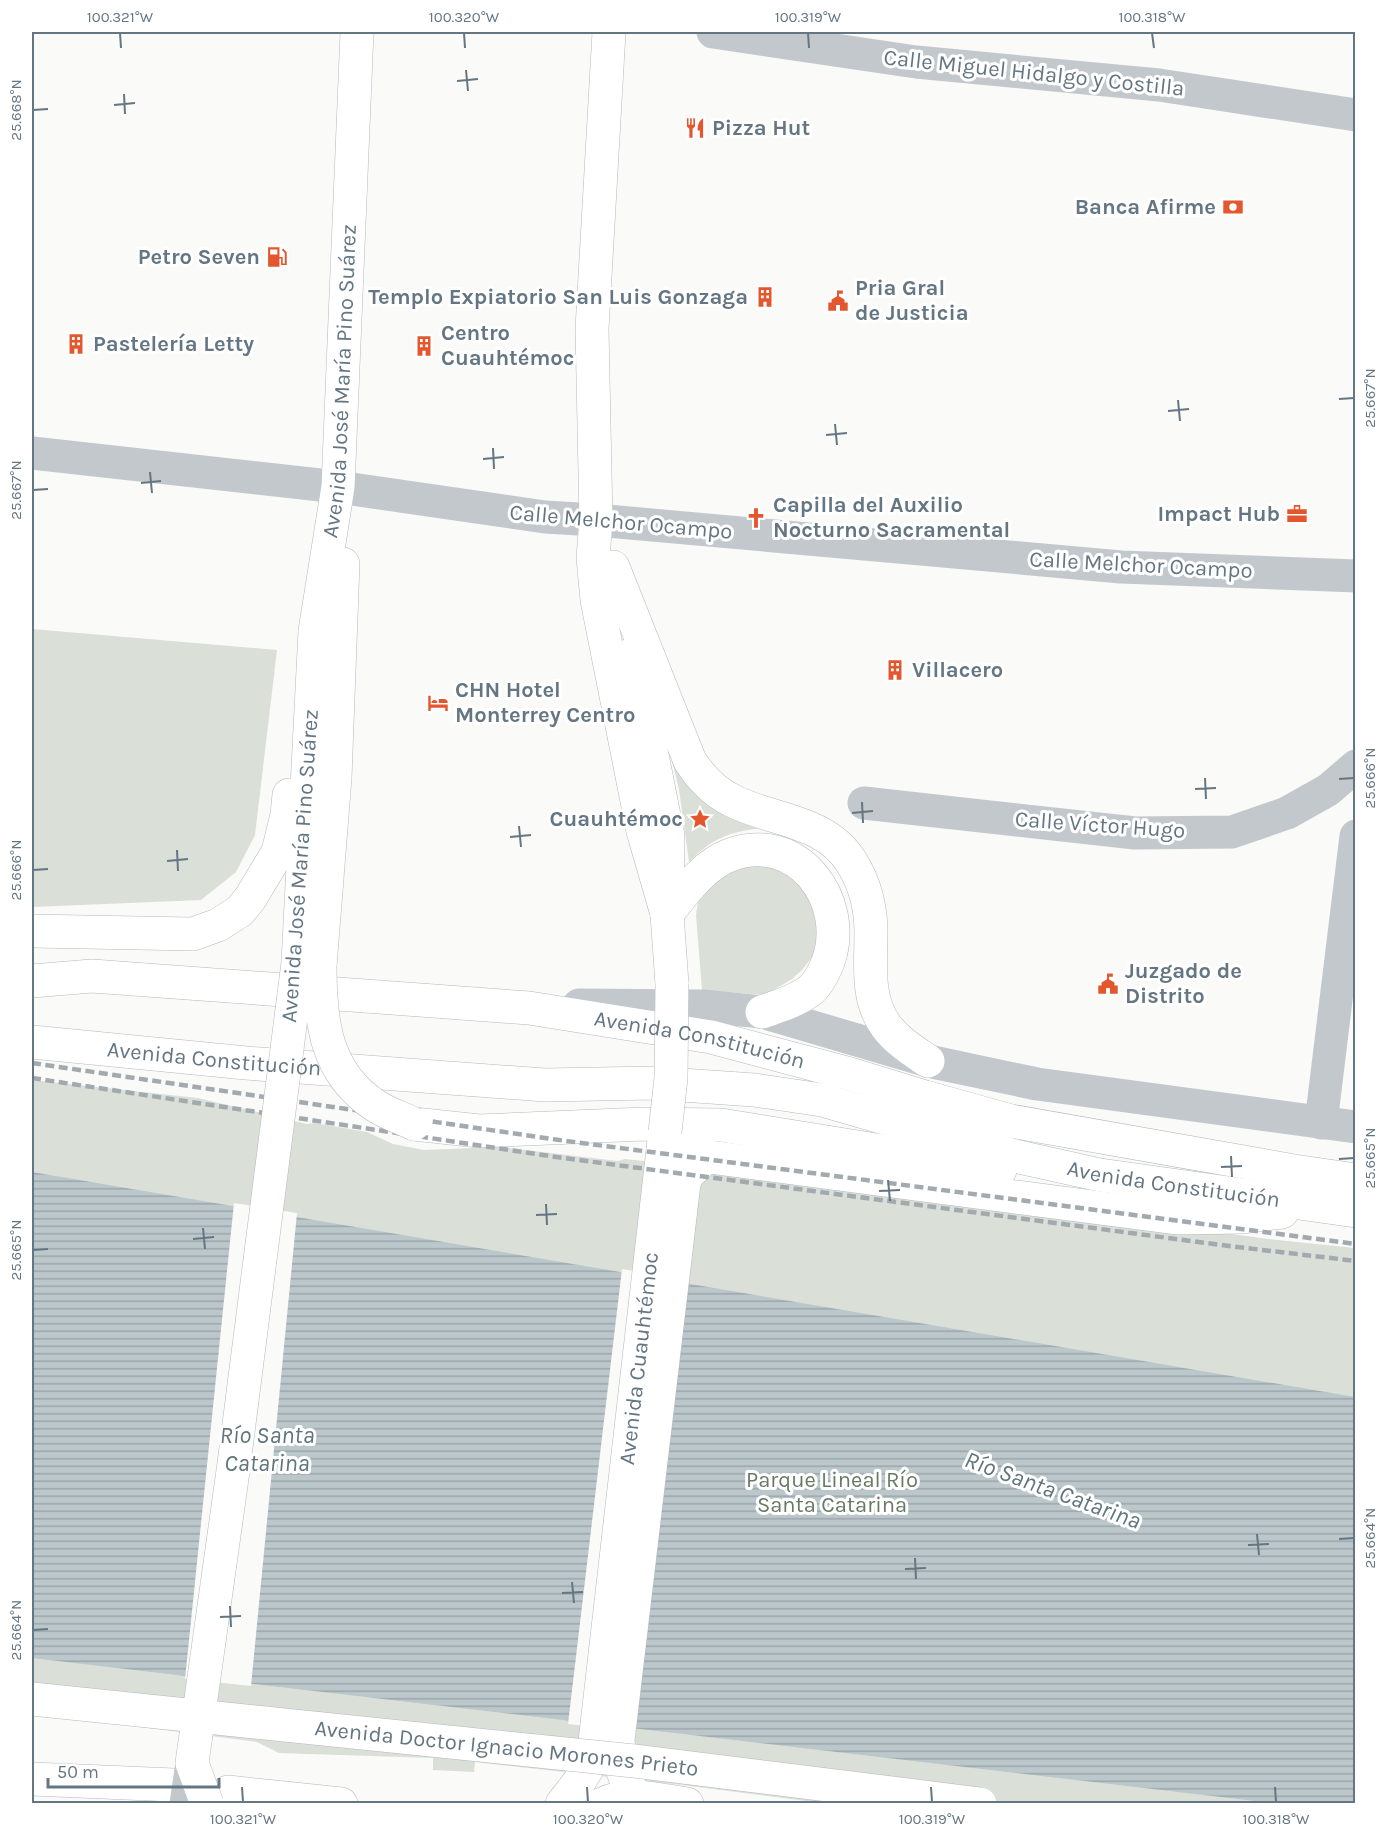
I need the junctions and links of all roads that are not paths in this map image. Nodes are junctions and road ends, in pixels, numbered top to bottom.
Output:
1 (357, 32) edge
2 (609, 32) edge
3 (713, 32) edge
4 (1356, 115) edge
5 (32, 453) edge
6 (338, 487) junction
7 (596, 520) junction
8 (613, 567) junction
9 (1356, 576) edge
10 (315, 631) junction
11 (1356, 766) edge
12 (864, 803) dead end
13 (1356, 836) edge
14 (667, 914) junction
15 (32, 931) edge
16 (309, 965) junction
17 (32, 968) edge
18 (92, 976) junction
19 (32, 981) edge
20 (529, 1008) junction
21 (762, 1011) junction
22 (32, 1042) edge
23 (928, 1061) junction
24 (1321, 1123) junction
25 (1356, 1127) edge
26 (668, 1162) junction
27 (1100, 1175) junction
28 (1356, 1180) edge
29 (1342, 1209) edge
30 (32, 1699) edge
31 (593, 1759) junction
32 (32, 1771) edge
33 (32, 1779) edge
34 (80, 1782) junction
35 (184, 1784) edge
36 (636, 1797) junction
37 (218, 1798) edge
38 (32, 1800) edge
39 (50, 1803) edge
40 (341, 1803) edge
41 (562, 1803) edge
42 (595, 1803) edge
43 (602, 1803) edge
44 (687, 1803) edge
45 (980, 1803) edge

1 - 6 highway, Avenida José María Pino Suárez
2 - 7 highway, Avenida Cuauhtémoc
3 - 4 street, Calle Miguel Hidalgo y Costilla
5 - 6 street, Calle Melchor Ocampo
6 - 7 street, Calle Melchor Ocampo
6 - 10 highway, Avenida José María Pino Suárez
6 - 16 highway
7 - 8 highway, Avenida Cuauhtémoc
7 - 9 street, Calle Melchor Ocampo
7 - 14 highway, Avenida Cuauhtémoc
8 - 14 highway, Avenida Cuauhtémoc
8 - 23 highway
10 - 15 highway
10 - 16 highway, Avenida José María Pino Suárez
11 - 12 street, Calle Víctor Hugo
13 - 24 street
14 - 21 highway
14 - 26 highway, Avenida Cuauhtémoc, bridge
16 - 27 highway, bridge
16 - 35 highway, Avenida José María Pino Suárez, bridge
17 - 18 highway
18 - 19 highway, Avenida Constitución
18 - 20 highway, Avenida Constitución
20 - 21 street
20 - 28 highway, Avenida Constitución
21 - 23 street
22 - 27 highway, Avenida Constitución
23 - 24 street
24 - 25 street
26 - 29 highway
26 - 31 highway, Avenida Cuauhtémoc
26 - 36 highway
27 - 29 highway, Avenida Constitución
30 - 45 highway, Avenida Doctor Ignacio Morones Prieto, bridge
31 - 41 highway
31 - 42 street, Avenida Cuauhtémoc
32 - 34 highway
33 - 34 highway
34 - 35 highway
35 - 37 highway, bridge
36 - 43 highway
36 - 44 highway
37 - 40 highway
38 - 39 highway

